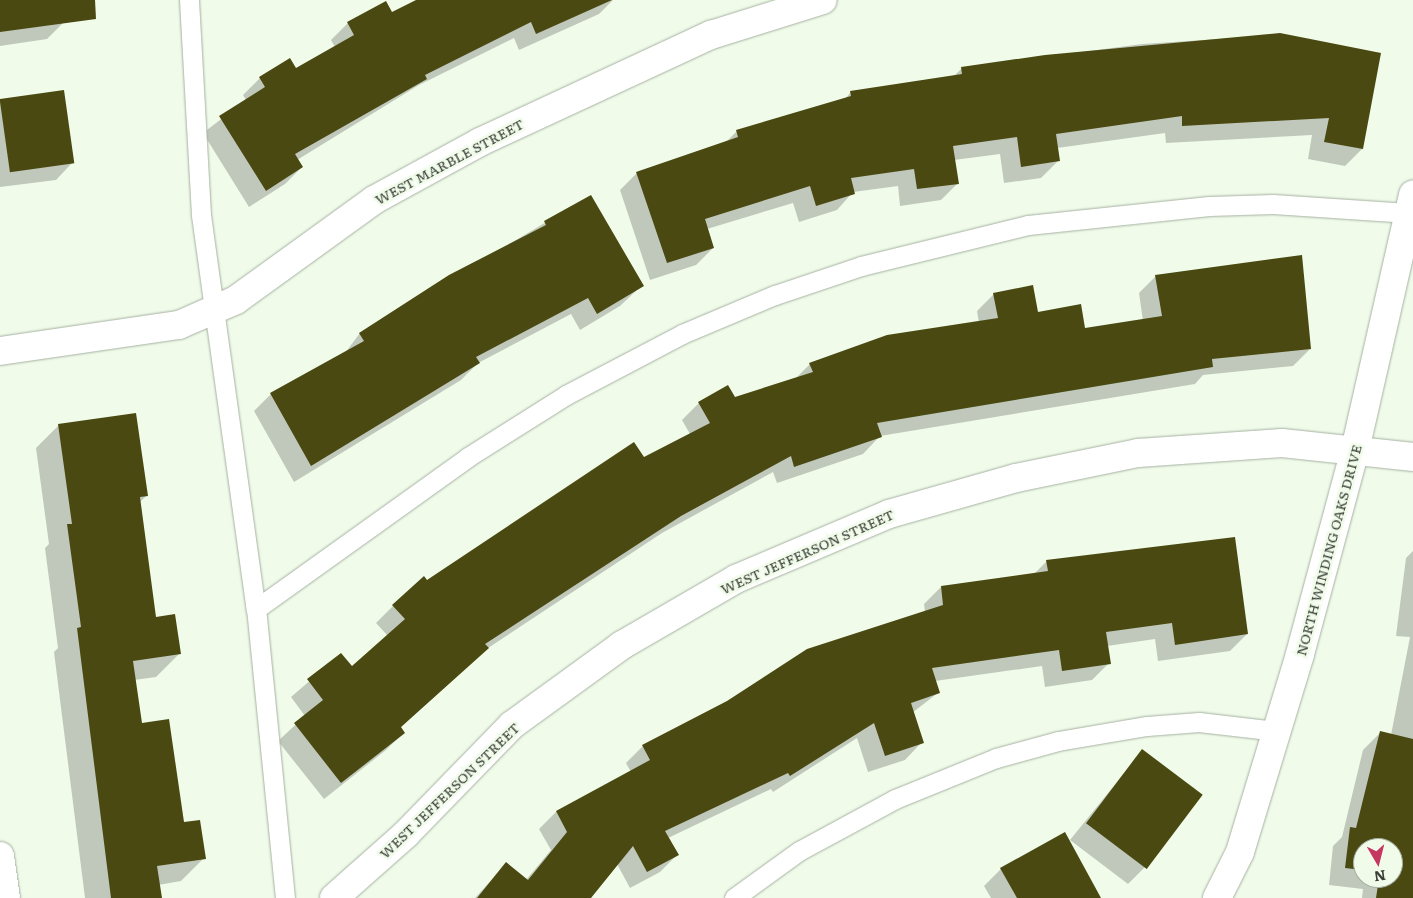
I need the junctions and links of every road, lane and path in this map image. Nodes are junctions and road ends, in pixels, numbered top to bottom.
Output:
1 (188, 0) edge
2 (823, 0) edge
3 (1411, 204) edge
4 (216, 309) junction
5 (0, 351) edge
6 (1355, 450) junction
7 (1413, 457) edge
8 (256, 609) junction
9 (1277, 731) junction
10 (0, 856) edge
11 (6, 898) edge
12 (285, 898) edge
13 (334, 898) edge
14 (734, 898) edge
15 (1217, 898) edge

1 - 4 lane
2 - 4 street, WEST MARBLE STREET
3 - 6 street, NORTH WINDING OAKS DRIVE
3 - 8 lane
4 - 5 street, WEST MARBLE STREET
4 - 8 lane
6 - 7 street, WEST JEFFERSON STREET
6 - 9 street, NORTH WINDING OAKS DRIVE
6 - 13 street, WEST JEFFERSON STREET
8 - 12 lane
9 - 14 lane
9 - 15 street, NORTH WINDING OAKS DRIVE
10 - 11 street

